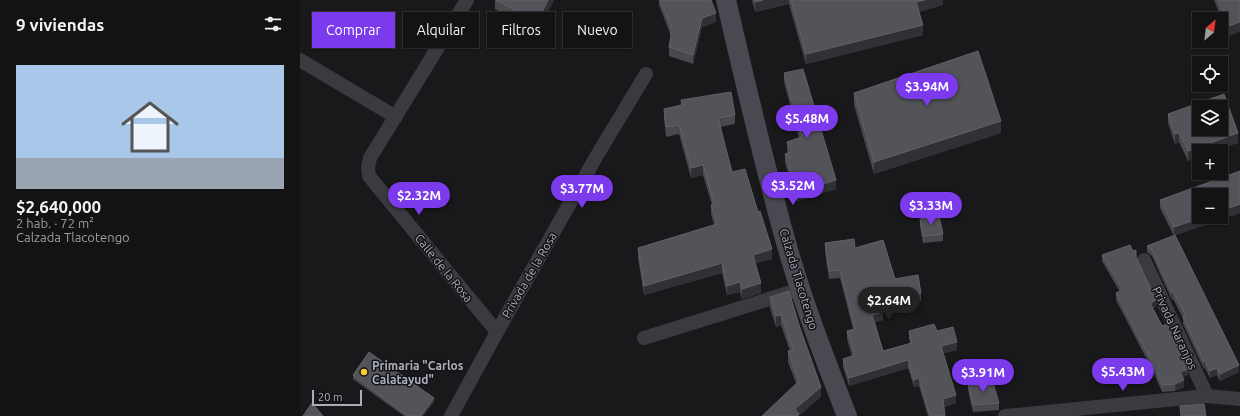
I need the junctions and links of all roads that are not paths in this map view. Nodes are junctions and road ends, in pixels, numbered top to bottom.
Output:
1 (467, 0) edge
2 (726, 0) edge
3 (300, 60) edge
4 (646, 74) dead end
5 (396, 117) junction
6 (1144, 260) dead end
7 (801, 288) junction
8 (497, 332) junction
9 (644, 338) dead end
10 (1207, 396) junction
11 (1240, 399) edge
12 (451, 416) edge
13 (847, 416) edge
14 (1005, 416) edge

1 - 5 street, Calle de la Rosa
2 - 7 street, Calzada Tlacotengo
3 - 5 street
4 - 8 street, Privada de la Rosa
5 - 8 street, Calle de la Rosa
6 - 10 street, Privada Naranjos
7 - 9 street
7 - 13 street, Calzada Tlacotengo
8 - 12 street
10 - 11 street
10 - 14 street

